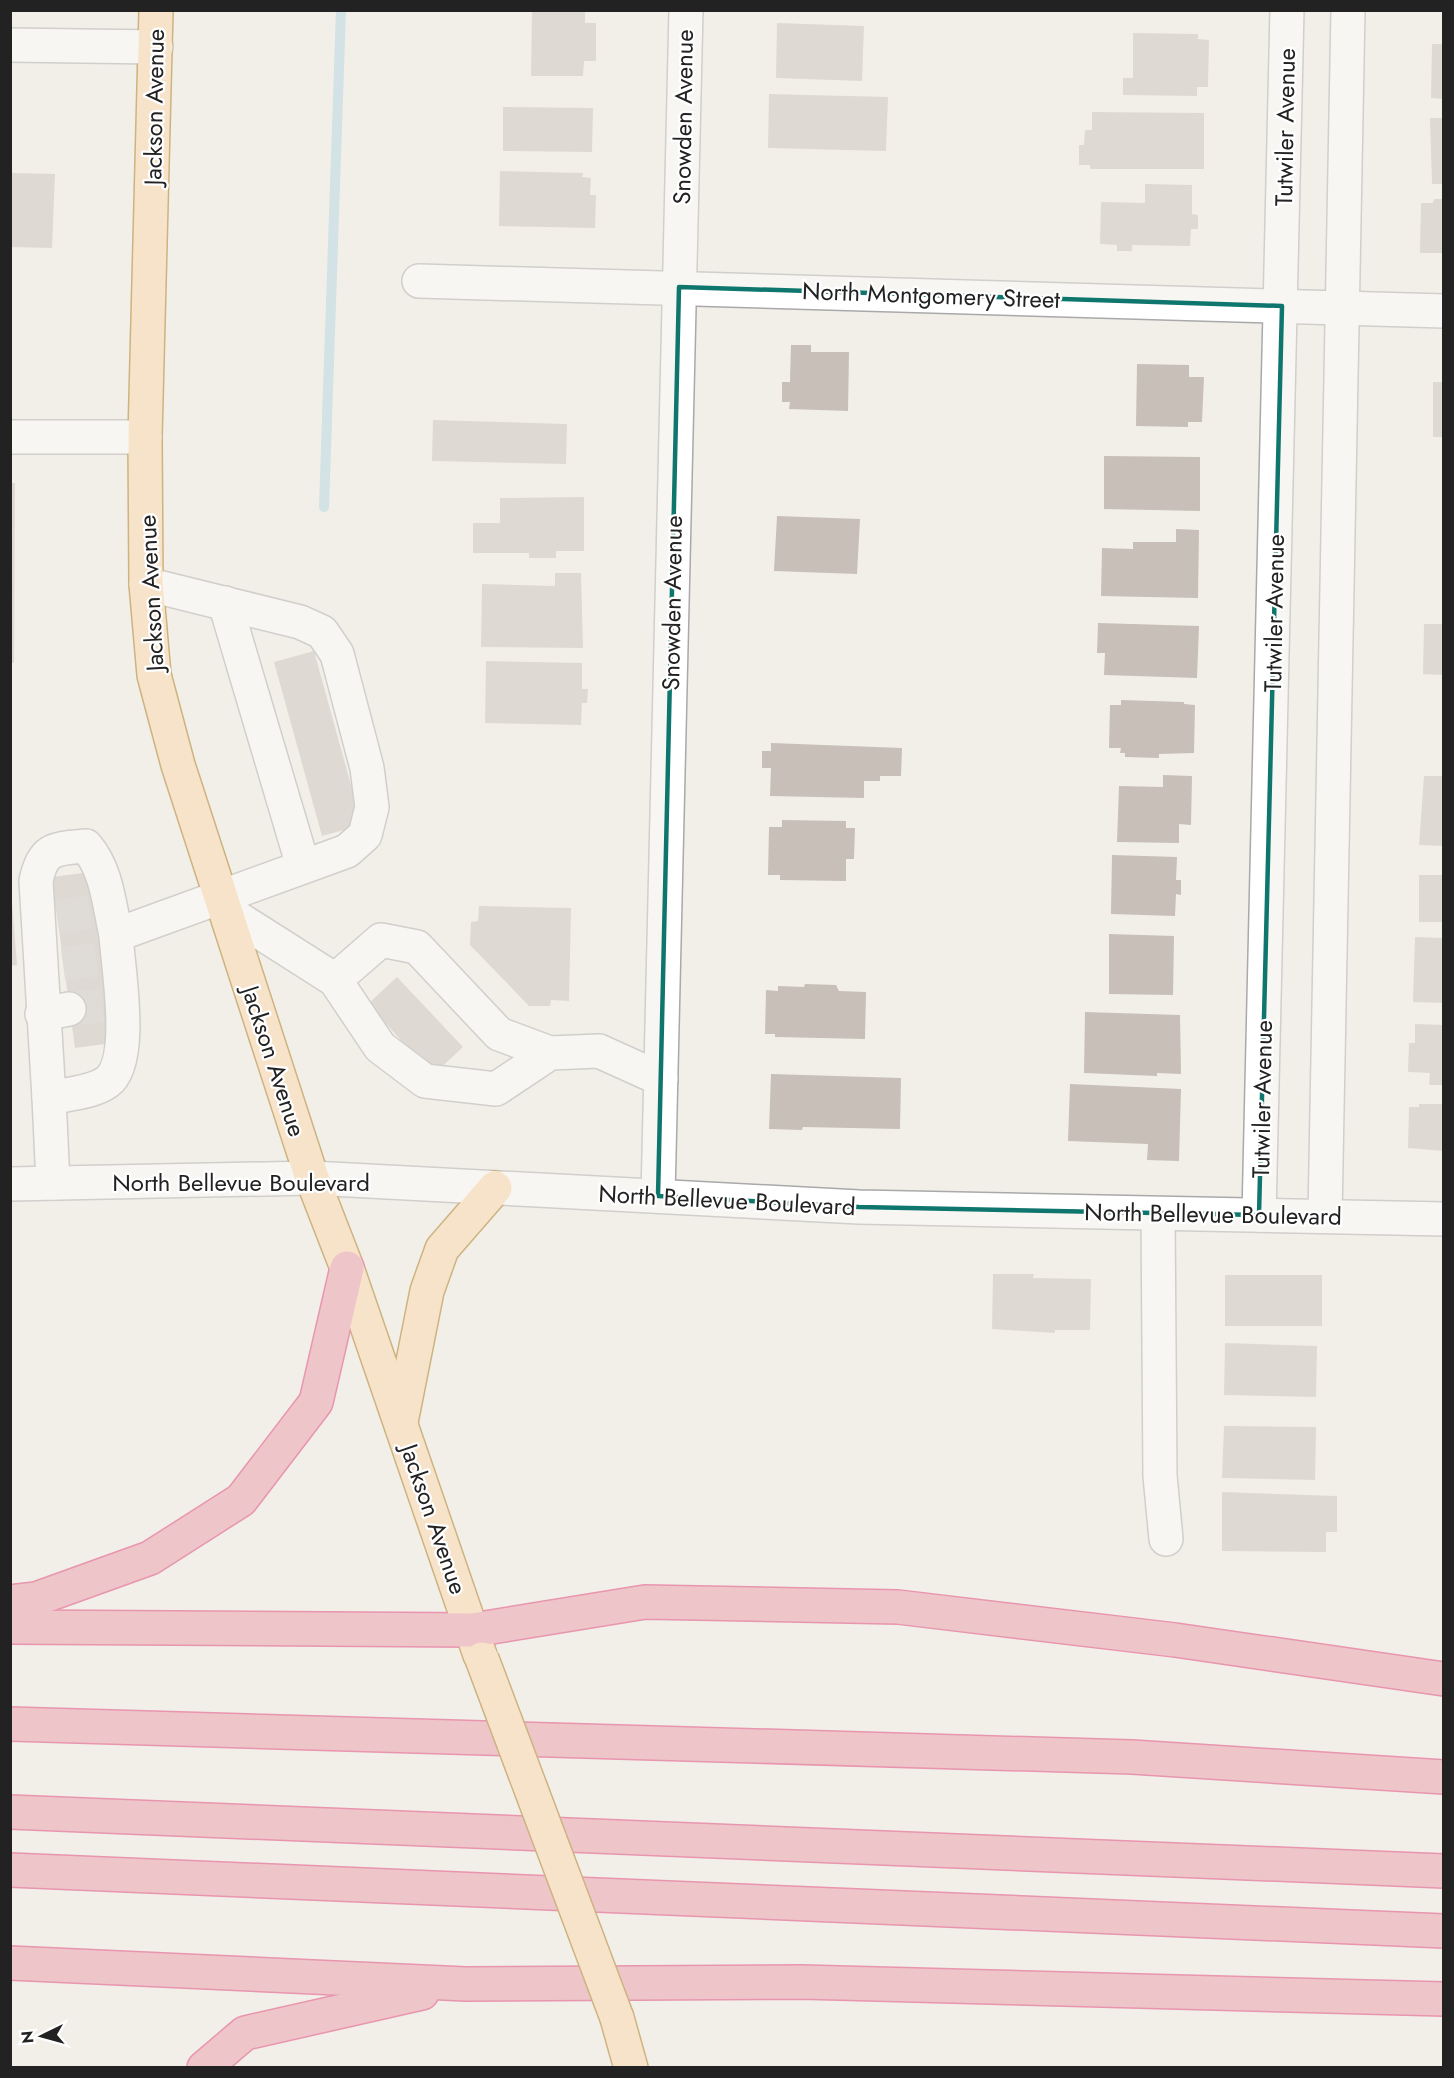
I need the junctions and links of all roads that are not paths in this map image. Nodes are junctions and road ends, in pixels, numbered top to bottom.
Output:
1 (156, 10) edge
2 (686, 10) edge
3 (1287, 10) edge
4 (1348, 10) edge
5 (10, 45) edge
6 (156, 47) junction
7 (419, 281) dead end
8 (679, 287) junction
9 (1282, 306) junction
10 (1343, 308) junction
11 (1443, 311) edge
12 (10, 437) edge
13 (146, 437) junction
14 (146, 584) junction
15 (225, 603) junction
16 (303, 866) junction
17 (223, 903) junction
18 (108, 934) junction
19 (335, 980) junction
20 (550, 1053) junction
21 (661, 1079) junction
22 (49, 1098) junction
23 (312, 1178) junction
24 (53, 1183) junction
25 (10, 1184) edge
26 (495, 1188) junction
27 (658, 1196) junction
28 (1158, 1215) junction
29 (1259, 1215) junction
30 (1325, 1215) junction
31 (1443, 1219) edge
32 (346, 1268) junction
33 (401, 1424) junction
34 (1166, 1539) dead end
35 (10, 1602) edge
36 (10, 1627) edge
37 (477, 1645) junction
38 (1443, 1679) edge
39 (10, 1724) edge
40 (1443, 1777) edge
41 (10, 1812) edge
42 (10, 1870) edge
43 (1443, 1872) edge
44 (1443, 1931) edge
45 (10, 1963) edge
46 (466, 1984) junction
47 (1443, 2000) edge
48 (204, 2067) edge
49 (631, 2067) edge

1 - 6 main road, Jackson Avenue
2 - 8 street, Snowden Avenue
3 - 9 street, Tutwiler Avenue
4 - 10 street
5 - 6 street
6 - 13 main road, Jackson Avenue
7 - 8 street, North Montgomery Street
8 - 9 street, North Montgomery Street
8 - 21 street, Snowden Avenue
9 - 10 street, North Montgomery Street
9 - 29 street, Tutwiler Avenue
10 - 11 street, North Montgomery Street
10 - 30 street
12 - 13 street
13 - 14 main road, Jackson Avenue
14 - 15 street
14 - 17 main road, Jackson Avenue
15 - 16 street
15 - 16 street
16 - 17 street
17 - 18 street
17 - 19 street
17 - 23 main road, Jackson Avenue
18 - 22 street
18 - 22 street
19 - 20 street
19 - 20 street
20 - 21 street
21 - 27 street, Snowden Avenue
22 - 24 street
23 - 24 street, North Bellevue Boulevard
23 - 26 street, North Bellevue Boulevard
23 - 32 main road, Jackson Avenue
24 - 25 street, North Bellevue Boulevard
26 - 27 street, North Bellevue Boulevard
26 - 33 main road
27 - 28 street, North Bellevue Boulevard
28 - 29 street, North Bellevue Boulevard
28 - 34 street
29 - 30 street, North Bellevue Boulevard
30 - 31 street, North Bellevue Boulevard
32 - 33 main road, Jackson Avenue
32 - 35 highway
33 - 37 main road, Jackson Avenue
36 - 37 highway
37 - 38 highway
37 - 49 main road, Jackson Avenue, bridge
39 - 40 highway
41 - 43 highway
42 - 44 highway
45 - 46 highway
46 - 47 highway
46 - 48 highway

